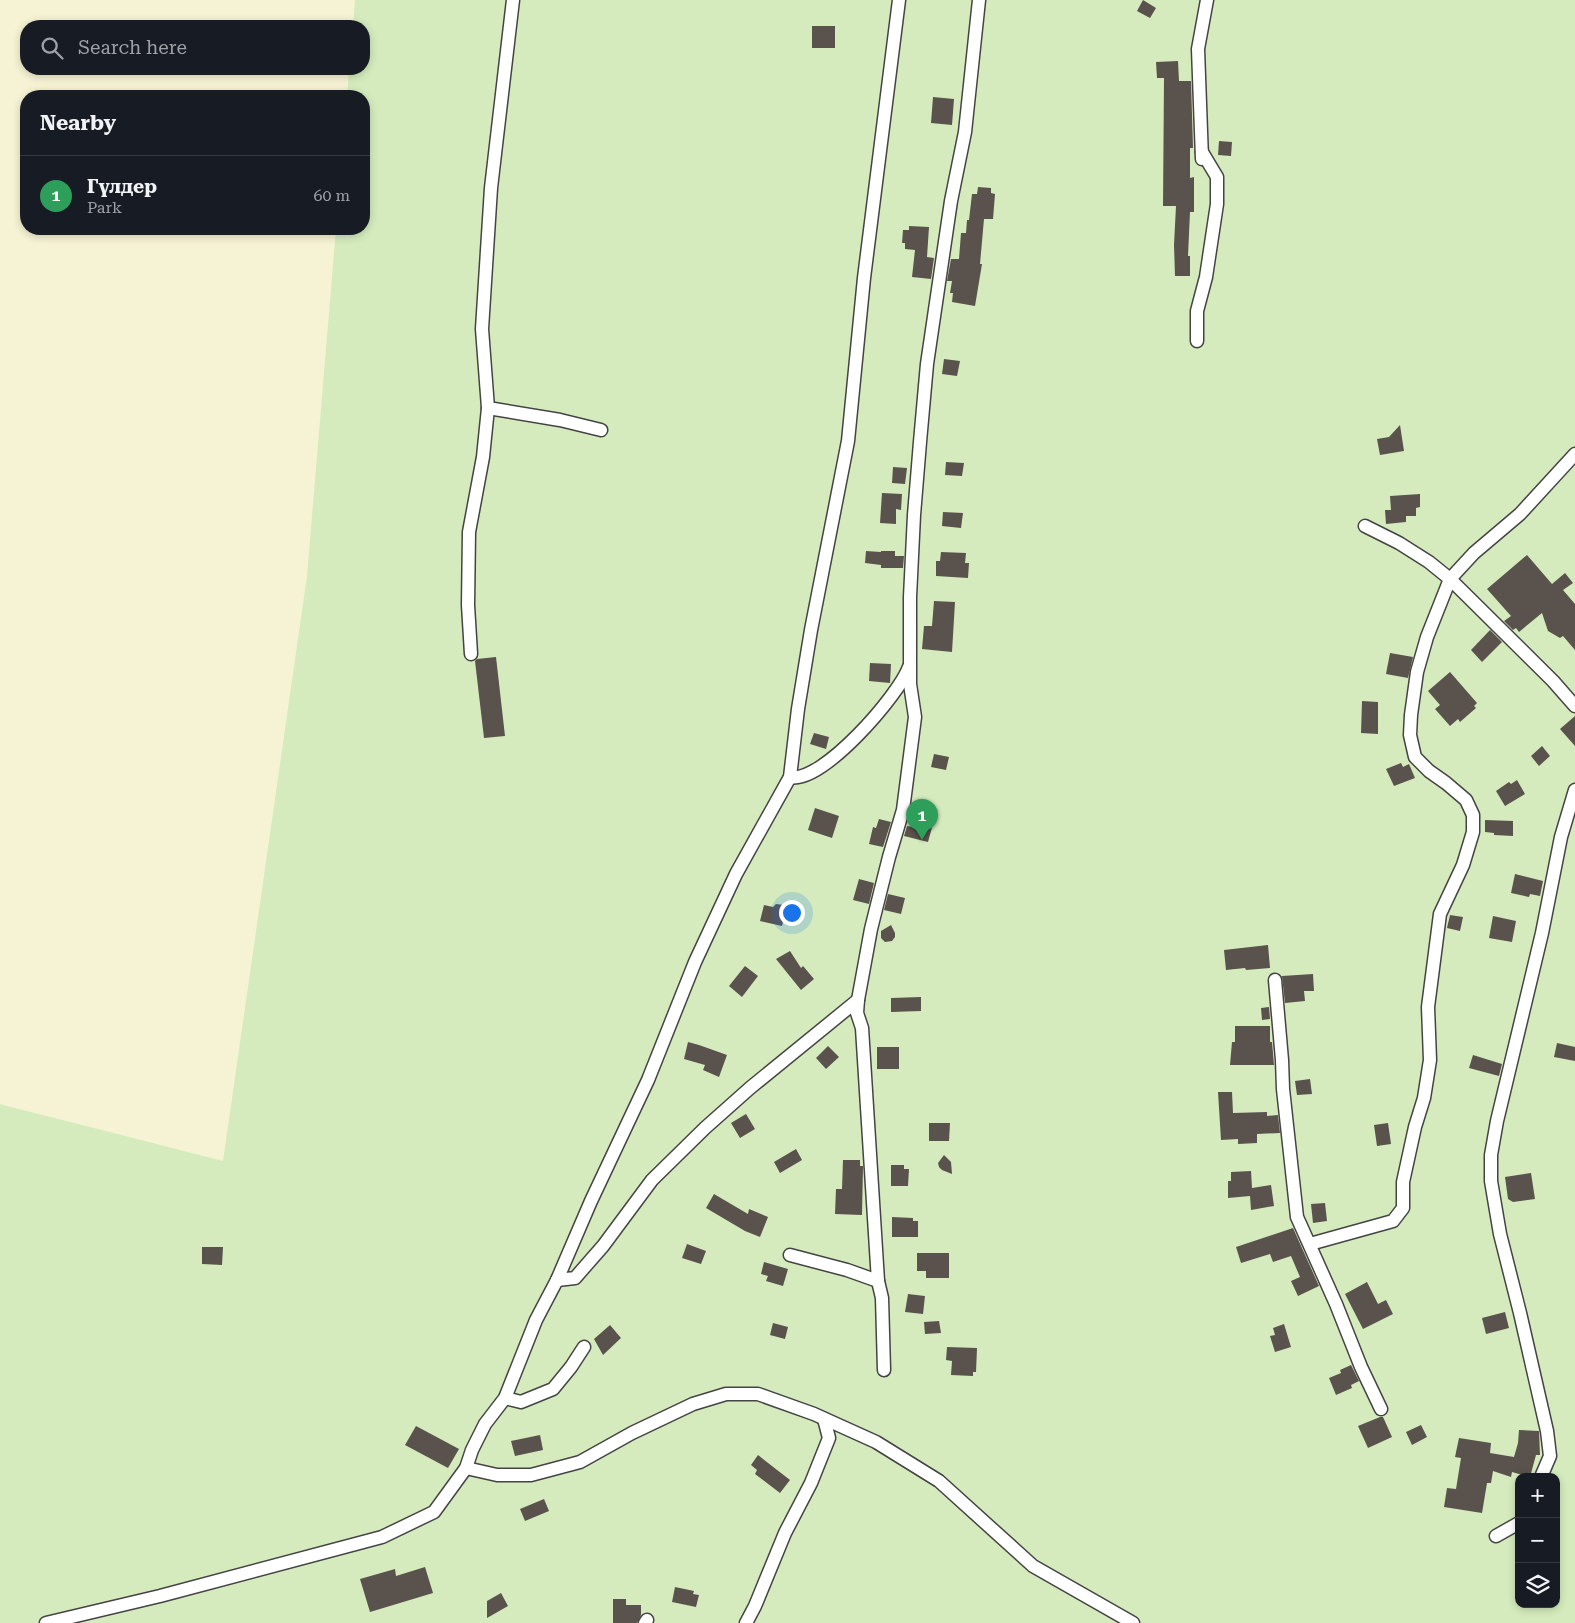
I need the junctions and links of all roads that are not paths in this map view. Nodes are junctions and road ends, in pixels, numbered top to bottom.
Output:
1 (513, 0) edge
2 (899, 0) edge
3 (979, 0) edge
4 (1207, 0) edge
5 (1202, 152) junction
6 (1203, 166) dead end
7 (1197, 341) dead end
8 (488, 408) junction
9 (601, 430) dead end
10 (1575, 454) edge
11 (1365, 526) dead end
12 (1450, 579) junction
13 (471, 654) dead end
14 (910, 662) junction
15 (1575, 706) edge
16 (790, 777) junction
17 (1575, 790) edge
18 (1275, 980) dead end
19 (858, 1000) junction
20 (1310, 1244) junction
21 (790, 1255) dead end
22 (557, 1280) junction
23 (878, 1281) junction
24 (584, 1347) dead end
25 (884, 1370) dead end
26 (505, 1398) junction
27 (1381, 1409) dead end
28 (824, 1419) junction
29 (466, 1468) junction
30 (1543, 1473) edge
31 (1515, 1525) edge
32 (1496, 1536) dead end
33 (46, 1623) edge
34 (746, 1623) edge
35 (1133, 1623) edge

1 - 8 street
2 - 16 street
3 - 14 street
4 - 5 street
5 - 6 street
5 - 7 street
8 - 9 street
8 - 13 street
10 - 12 street
11 - 12 street
12 - 15 street
12 - 20 street
14 - 16 street
14 - 19 street
16 - 22 street
17 - 30 street
18 - 20 street
19 - 22 street
19 - 23 street
20 - 27 street
21 - 23 street
22 - 26 street
23 - 25 street
24 - 26 street
26 - 29 street
28 - 29 street
28 - 34 street
28 - 35 street
29 - 33 street
31 - 32 street

